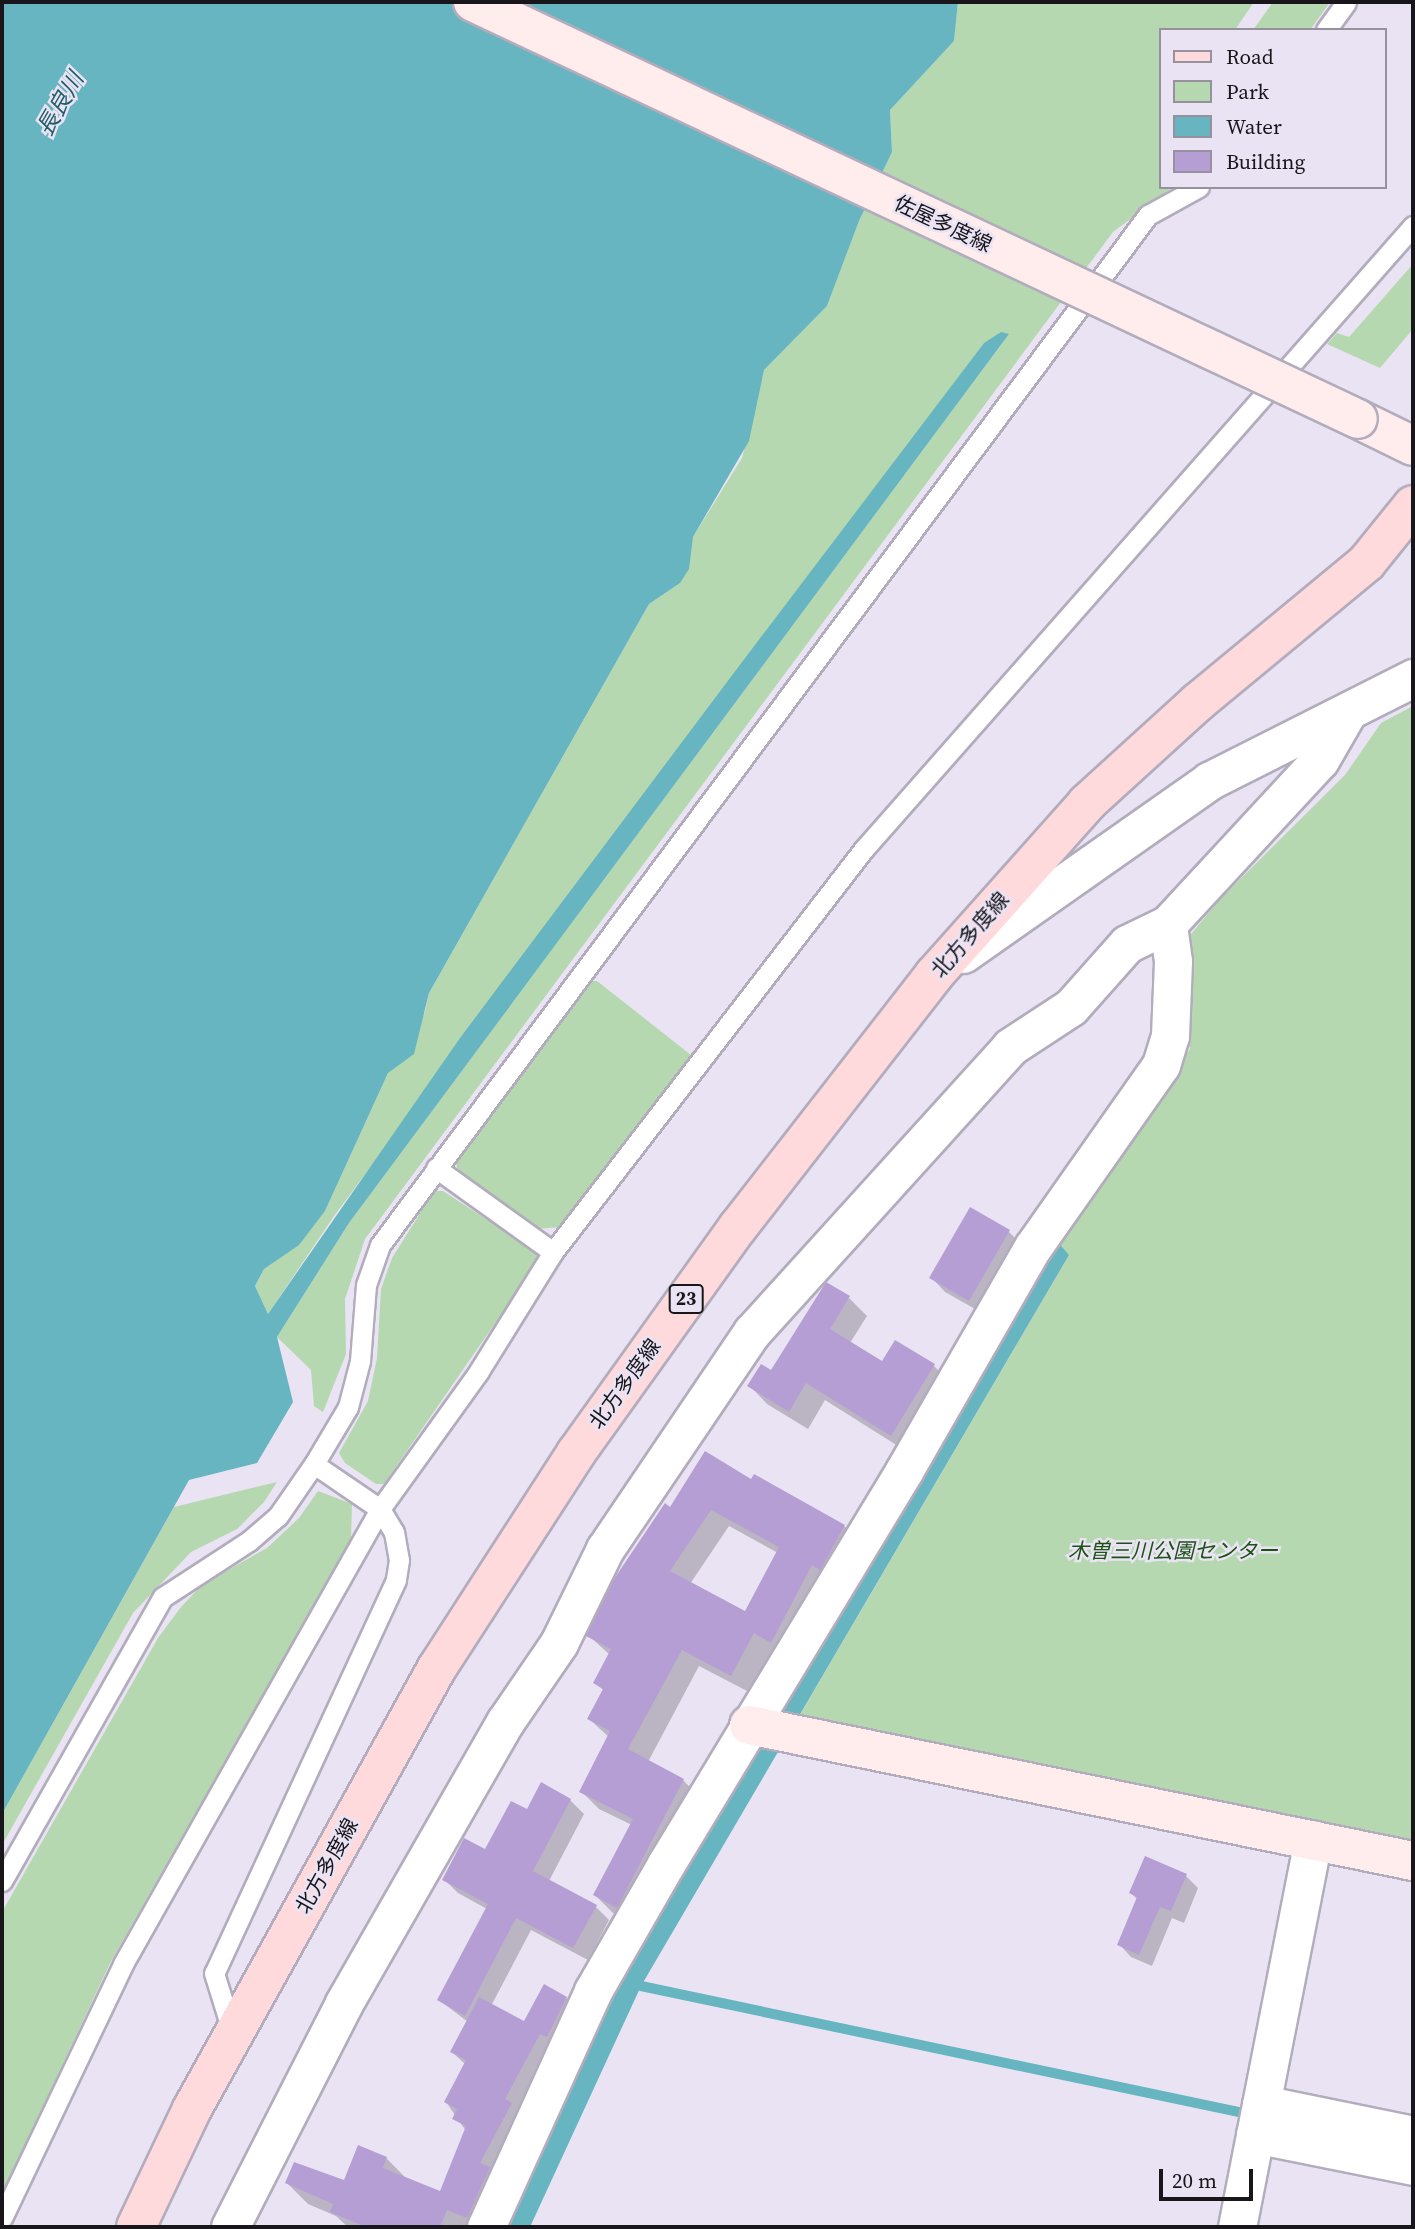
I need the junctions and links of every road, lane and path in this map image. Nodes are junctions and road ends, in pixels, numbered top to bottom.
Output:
1 (473, 2) edge
2 (1346, 2) edge
3 (1327, 28) edge
4 (1195, 189) edge
5 (1413, 226) edge
6 (1413, 446) edge
7 (1413, 505) edge
8 (1413, 678) edge
9 (1346, 715) junction
10 (1168, 923) junction
11 (934, 975) junction
12 (436, 1168) junction
13 (553, 1252) junction
14 (314, 1465) junction
15 (380, 1509) junction
16 (769, 1729) junction
17 (1313, 1839) junction
18 (1413, 1861) edge
19 (2, 1881) edge
20 (233, 2035) junction
21 (1258, 2119) junction
22 (1413, 2135) edge
23 (1413, 2165) edge
24 (2, 2218) edge
25 (136, 2227) edge
26 (230, 2227) edge
27 (486, 2227) edge
28 (1237, 2227) edge

1 - 6 main road, 佐屋多度線, bridge
2 - 3 lane
4 - 12 lane
5 - 13 lane
7 - 11 main road, 北方多度線 / 23
8 - 9 street
9 - 10 street
9 - 11 street
10 - 16 street
10 - 26 street
11 - 20 main road, 北方多度線 / 23
12 - 13 lane
12 - 14 lane
13 - 15 lane
14 - 15 lane
14 - 19 lane
15 - 20 lane
15 - 24 lane
16 - 17 main road
16 - 27 street
17 - 18 main road
17 - 21 street
20 - 25 main road, 北方多度線 / 23
21 - 22 street
21 - 23 street
21 - 28 street

